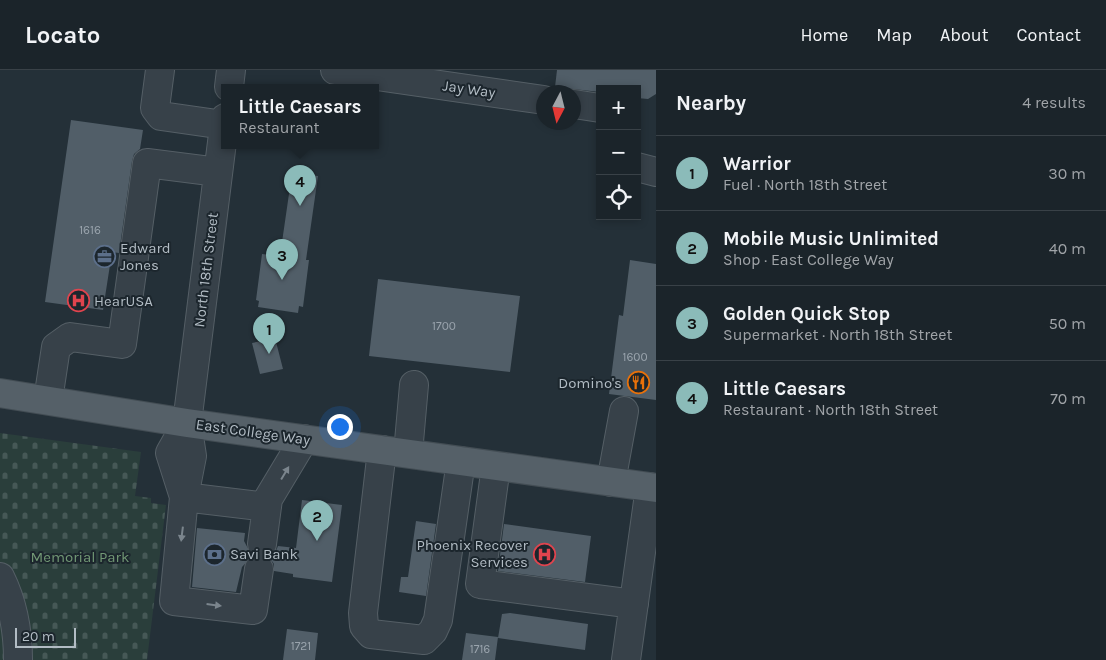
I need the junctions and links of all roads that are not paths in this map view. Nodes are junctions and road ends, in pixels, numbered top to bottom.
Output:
1 (160, 70) edge
2 (231, 70) edge
3 (335, 70) edge
4 (229, 84) edge
5 (536, 99) edge
6 (581, 105) edge
7 (596, 107) edge
8 (221, 121) edge
9 (221, 149) edge
10 (641, 169) edge
11 (218, 172) junction
12 (656, 172) edge
13 (414, 385) dead end
14 (0, 393) edge
15 (48, 400) junction
16 (624, 411) dead end
17 (187, 423) junction
18 (304, 439) junction
19 (395, 452) junction
20 (461, 461) junction
21 (496, 466) junction
22 (611, 482) junction
23 (653, 488) edge
24 (184, 498) junction
25 (267, 507) junction
26 (0, 577) edge
27 (634, 604) junction
28 (18, 660) edge
29 (626, 660) edge

1 - 8 street
2 - 4 street
3 - 5 street, Jay Way
6 - 7 street
9 - 11 street, North 18th Street
10 - 12 street
11 - 15 street
11 - 17 street, North 18th Street
13 - 19 street
14 - 15 main road, East College Way
15 - 17 main road, East College Way
16 - 22 street
17 - 18 main road, East College Way
17 - 24 street
18 - 19 main road, East College Way
25 -> 18 street
19 - 20 main road, East College Way
19 - 20 street
20 - 21 main road, East College Way
21 - 22 main road, East College Way
21 - 27 street
22 - 23 main road, East College Way
23 - 27 street
24 - 25 street
24 -> 25 street
26 - 28 street
27 - 29 street

